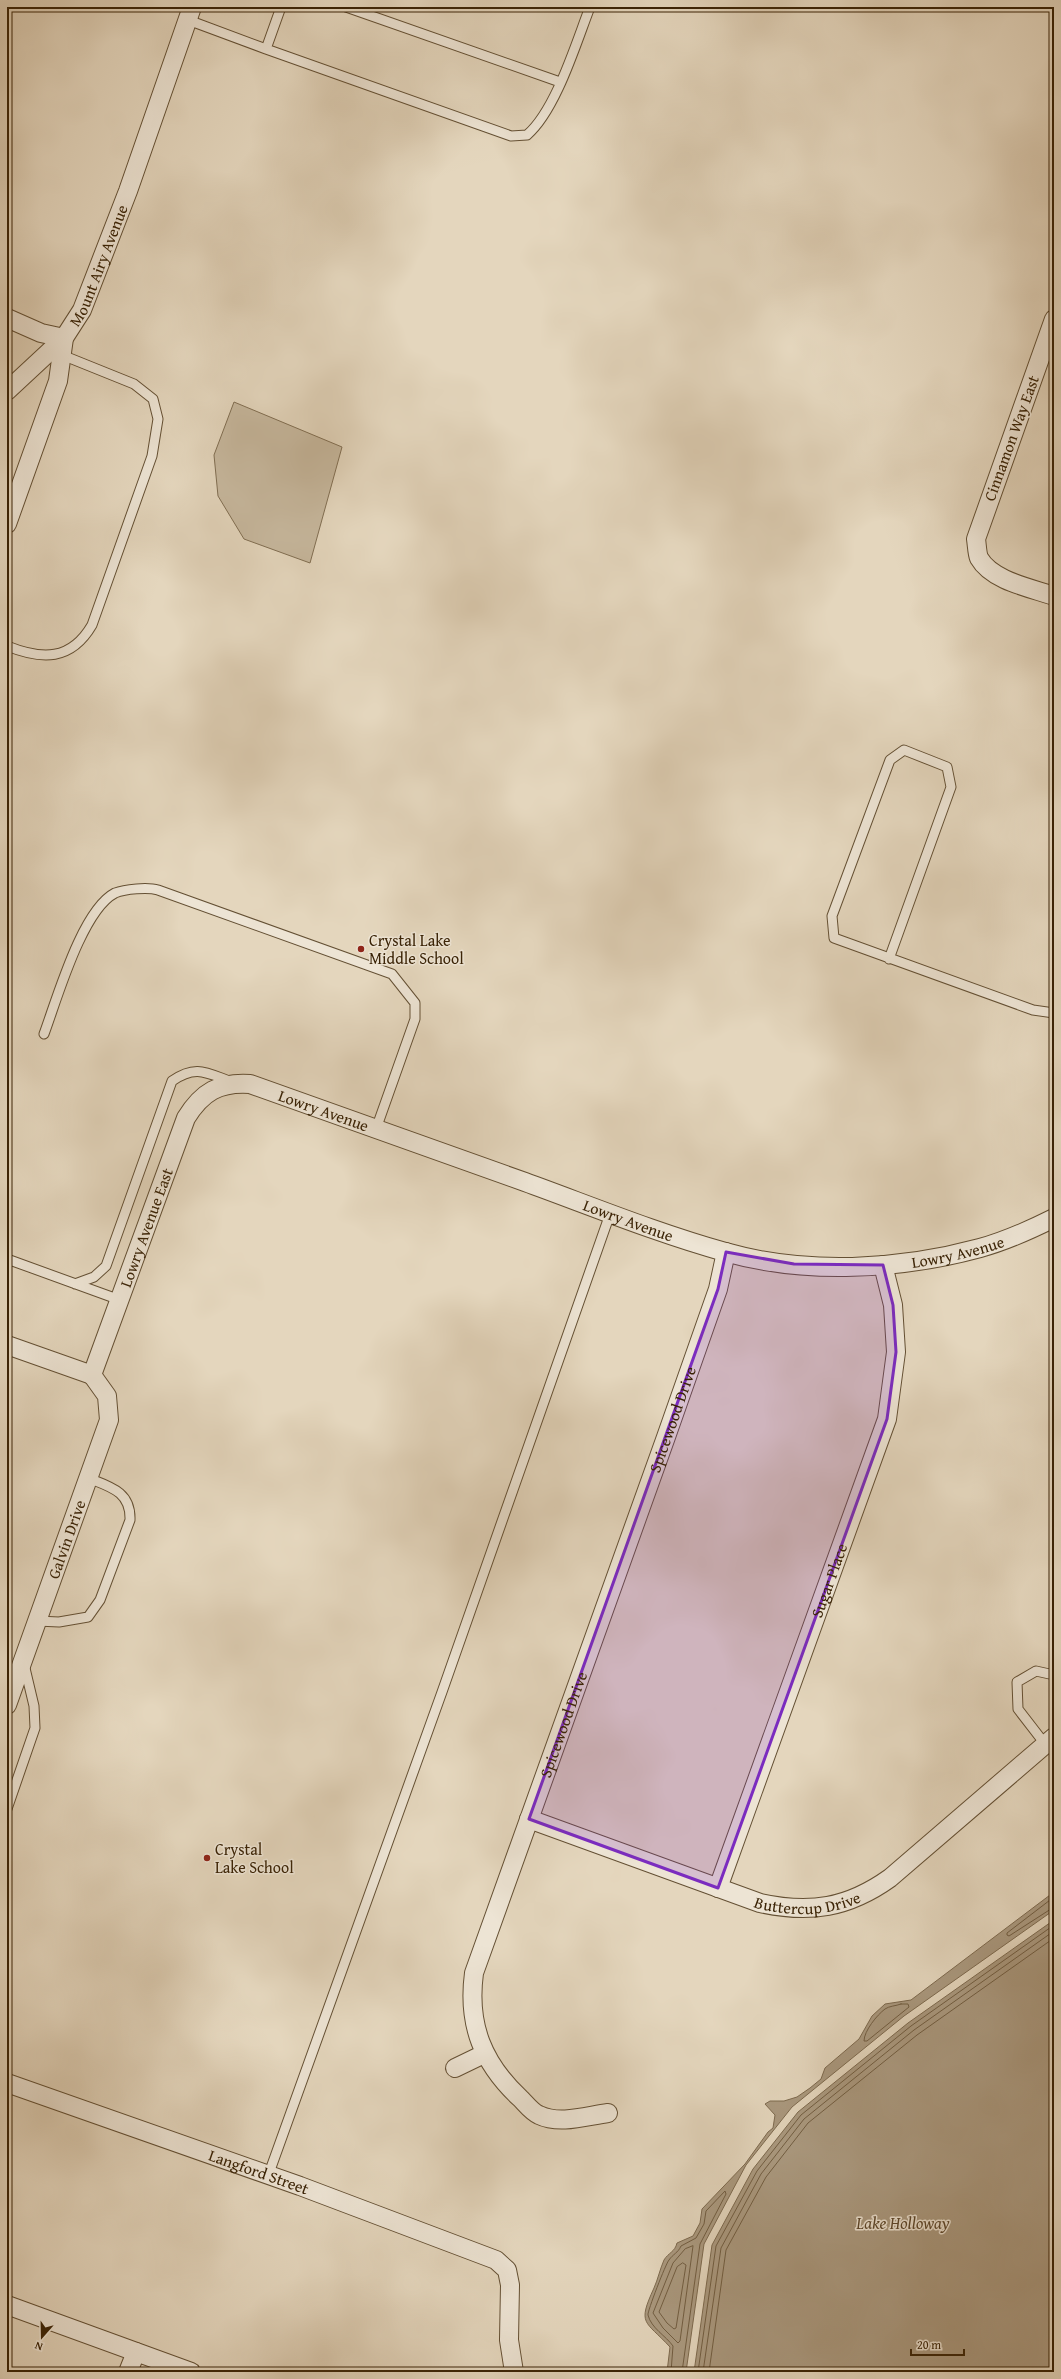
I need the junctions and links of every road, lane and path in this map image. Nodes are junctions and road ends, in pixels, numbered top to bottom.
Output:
1 (281, 7) edge
2 (346, 7) edge
3 (590, 7) edge
4 (190, 13) edge
5 (266, 49) junction
6 (560, 82) junction
7 (7, 318) edge
8 (1054, 319) edge
9 (63, 346) junction
10 (7, 391) edge
11 (7, 524) edge
12 (1054, 596) edge
13 (7, 646) edge
14 (889, 958) junction
15 (1054, 1013) edge
16 (44, 1034) dead end
17 (233, 1083) junction
18 (214, 1089) joint
19 (376, 1129) junction
20 (610, 1214) junction
21 (1054, 1218) edge
22 (726, 1252) junction
23 (7, 1259) edge
24 (883, 1265) junction
25 (75, 1284) junction
26 (120, 1300) junction
27 (7, 1345) edge
28 (92, 1376) junction
29 (88, 1478) junction
30 (37, 1622) junction
31 (23, 1661) junction
32 (1054, 1674) edge
33 (7, 1705) edge
34 (1050, 1741) edge
35 (7, 1809) edge
36 (529, 1819) junction
37 (718, 1888) junction
38 (484, 2054) junction
39 (454, 2068) dead end
40 (7, 2082) edge
41 (608, 2113) dead end
42 (268, 2176) junction
43 (7, 2305) edge
44 (136, 2352) junction
45 (128, 2372) edge
46 (191, 2372) edge
47 (514, 2372) edge

1 - 5 lane
2 - 6 lane
3 - 6 lane
4 - 5 lane
4 - 9 street, Mount Airy Avenue
5 - 6 lane
7 - 9 street
8 - 12 street, Cinnamon Way East
9 - 10 street
9 - 11 street, Mount Airy Avenue
9 - 13 lane
14 - 14 lane
14 - 15 lane
16 - 19 lane
17 - 18 street, Lowry Avenue
17 - 19 street, Lowry Avenue
17 - 25 lane
18 - 26 street, Lowry Avenue East
19 - 20 street, Lowry Avenue
20 - 22 street, Lowry Avenue
20 - 42 lane
21 - 24 street, Lowry Avenue
22 - 24 street, Lowry Avenue
22 - 36 street, Spicewood Drive
23 - 25 lane
24 - 37 street, Sugar Place
25 - 26 lane
26 - 28 street, Lowry Avenue East
27 - 28 street
28 - 29 street, Galvin Drive
29 - 30 street, Galvin Drive
29 - 30 lane
30 - 31 street, Galvin Drive
31 - 33 street, Galvin Drive
31 - 35 lane
32 - 34 lane, Buttercup Drive
34 - 37 street, Buttercup Drive
36 - 37 street, Buttercup Drive
36 - 38 street, Spicewood Drive
38 - 39 street
38 - 41 street, Spicewood Drive
40 - 42 street, Langford Street
42 - 47 street, Langford Street
43 - 44 street
44 - 45 street
44 - 46 street

